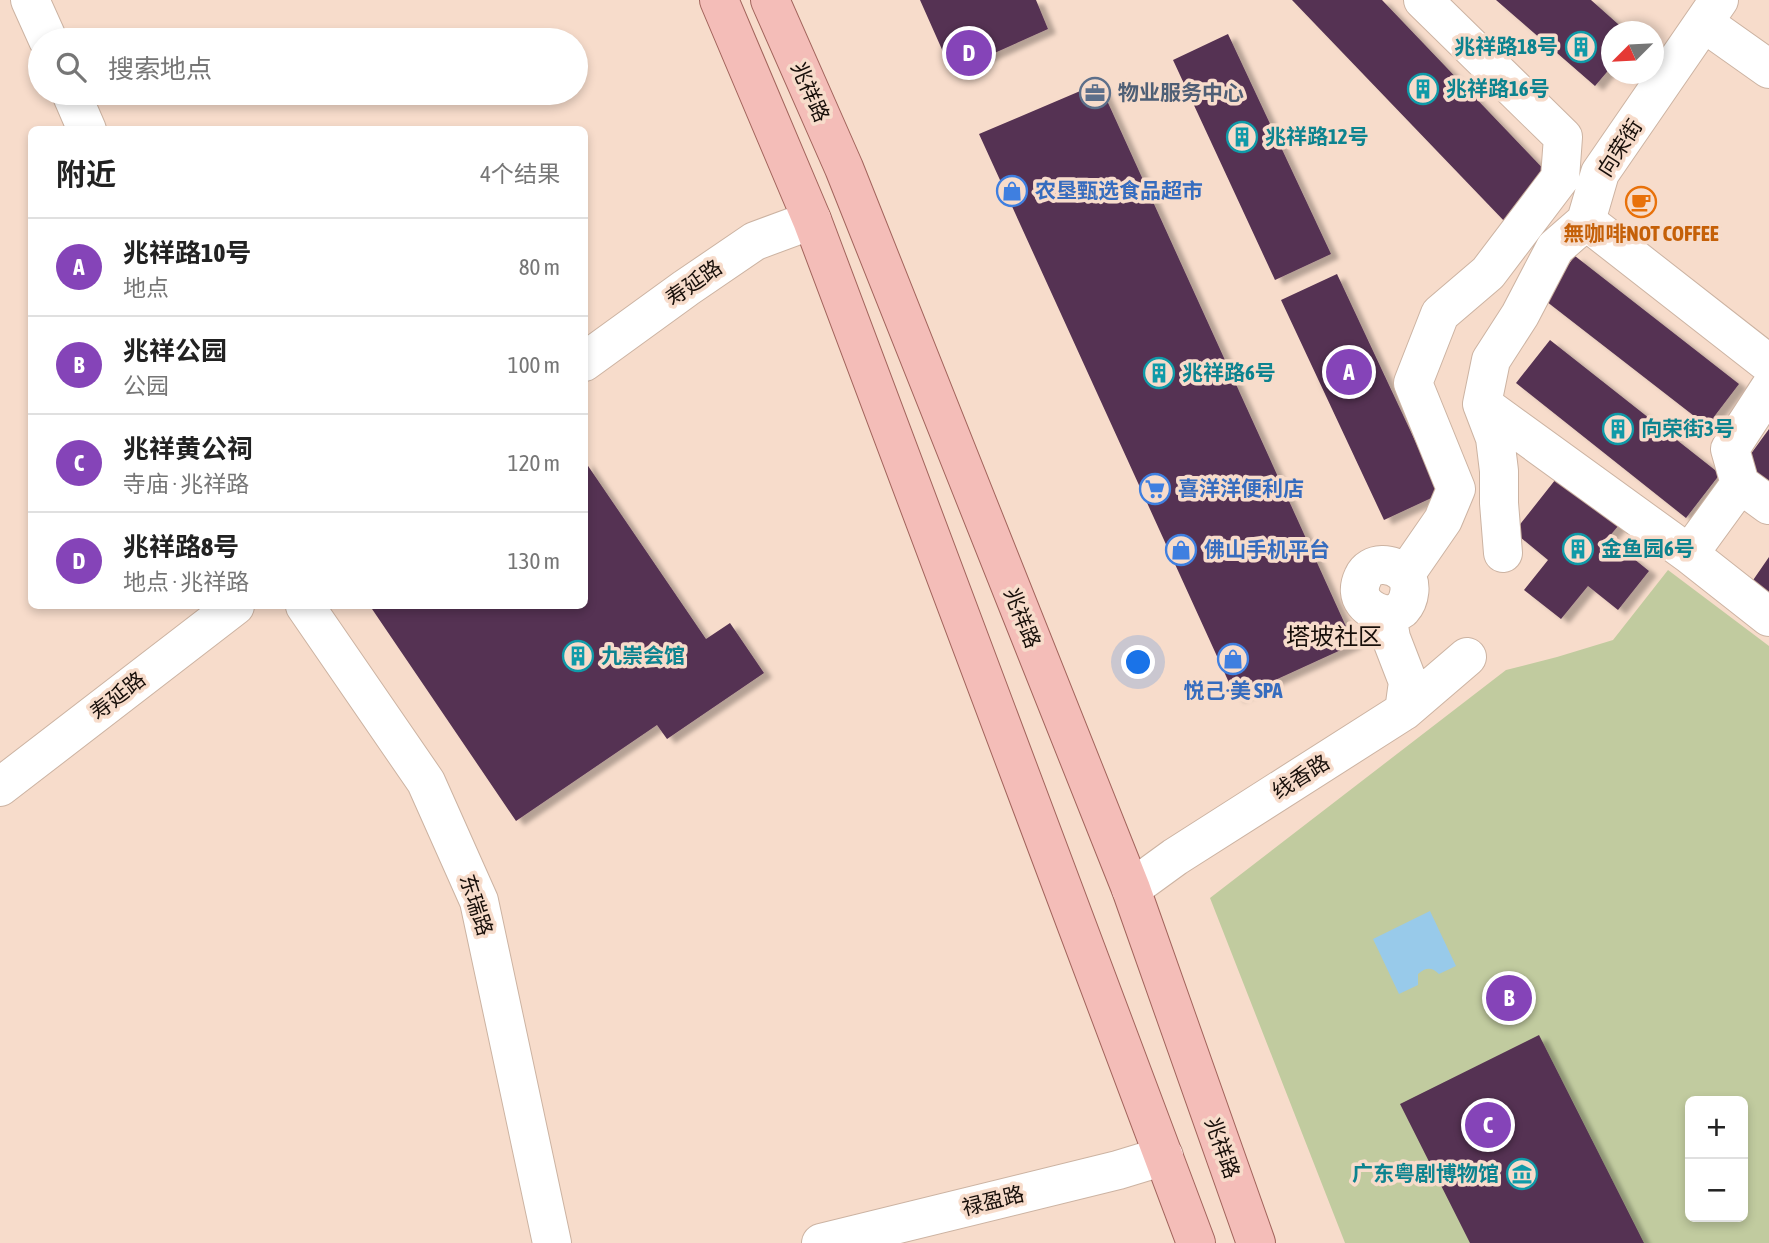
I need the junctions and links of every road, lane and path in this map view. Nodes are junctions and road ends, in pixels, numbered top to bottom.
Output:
1 (30, 0) edge
2 (719, 0) edge
3 (770, 0) edge
4 (1423, 0) edge
5 (1712, 11) edge
6 (43, 28) edge
7 (1769, 69) edge
8 (76, 105) edge
9 (85, 126) edge
10 (812, 220) junction
11 (1586, 221) junction
12 (588, 359) edge
13 (1769, 364) edge
14 (1769, 389) edge
15 (1482, 404) junction
16 (1755, 494) edge
17 (1503, 553) dead end
18 (1689, 554) junction
19 (231, 609) edge
20 (307, 609) edge
21 (1769, 617) edge
22 (1467, 657) dead end
23 (1404, 711) junction
24 (0, 787) edge
25 (1130, 889) junction
26 (1164, 1156) junction
27 (552, 1243) edge
28 (821, 1243) edge
29 (1196, 1243) edge
30 (1256, 1243) edge

1 - 6 street
2 - 10 main road
3 - 25 main road, 兆祥路
4 - 23 street
5 - 7 street, 向荣街
5 - 11 street, 向荣街
8 - 9 street
10 - 12 street, 寿延路
10 - 26 main road
11 - 13 street
11 - 15 street
14 - 16 street
15 - 17 street
15 - 18 street
16 - 18 street
18 - 21 street
19 - 24 street, 寿延路
20 - 27 street, 东瑞路
22 - 23 street, 线香路
23 - 25 street, 线香路
25 - 30 main road, 兆祥路
26 - 28 street, 禄盈路
26 - 29 main road

